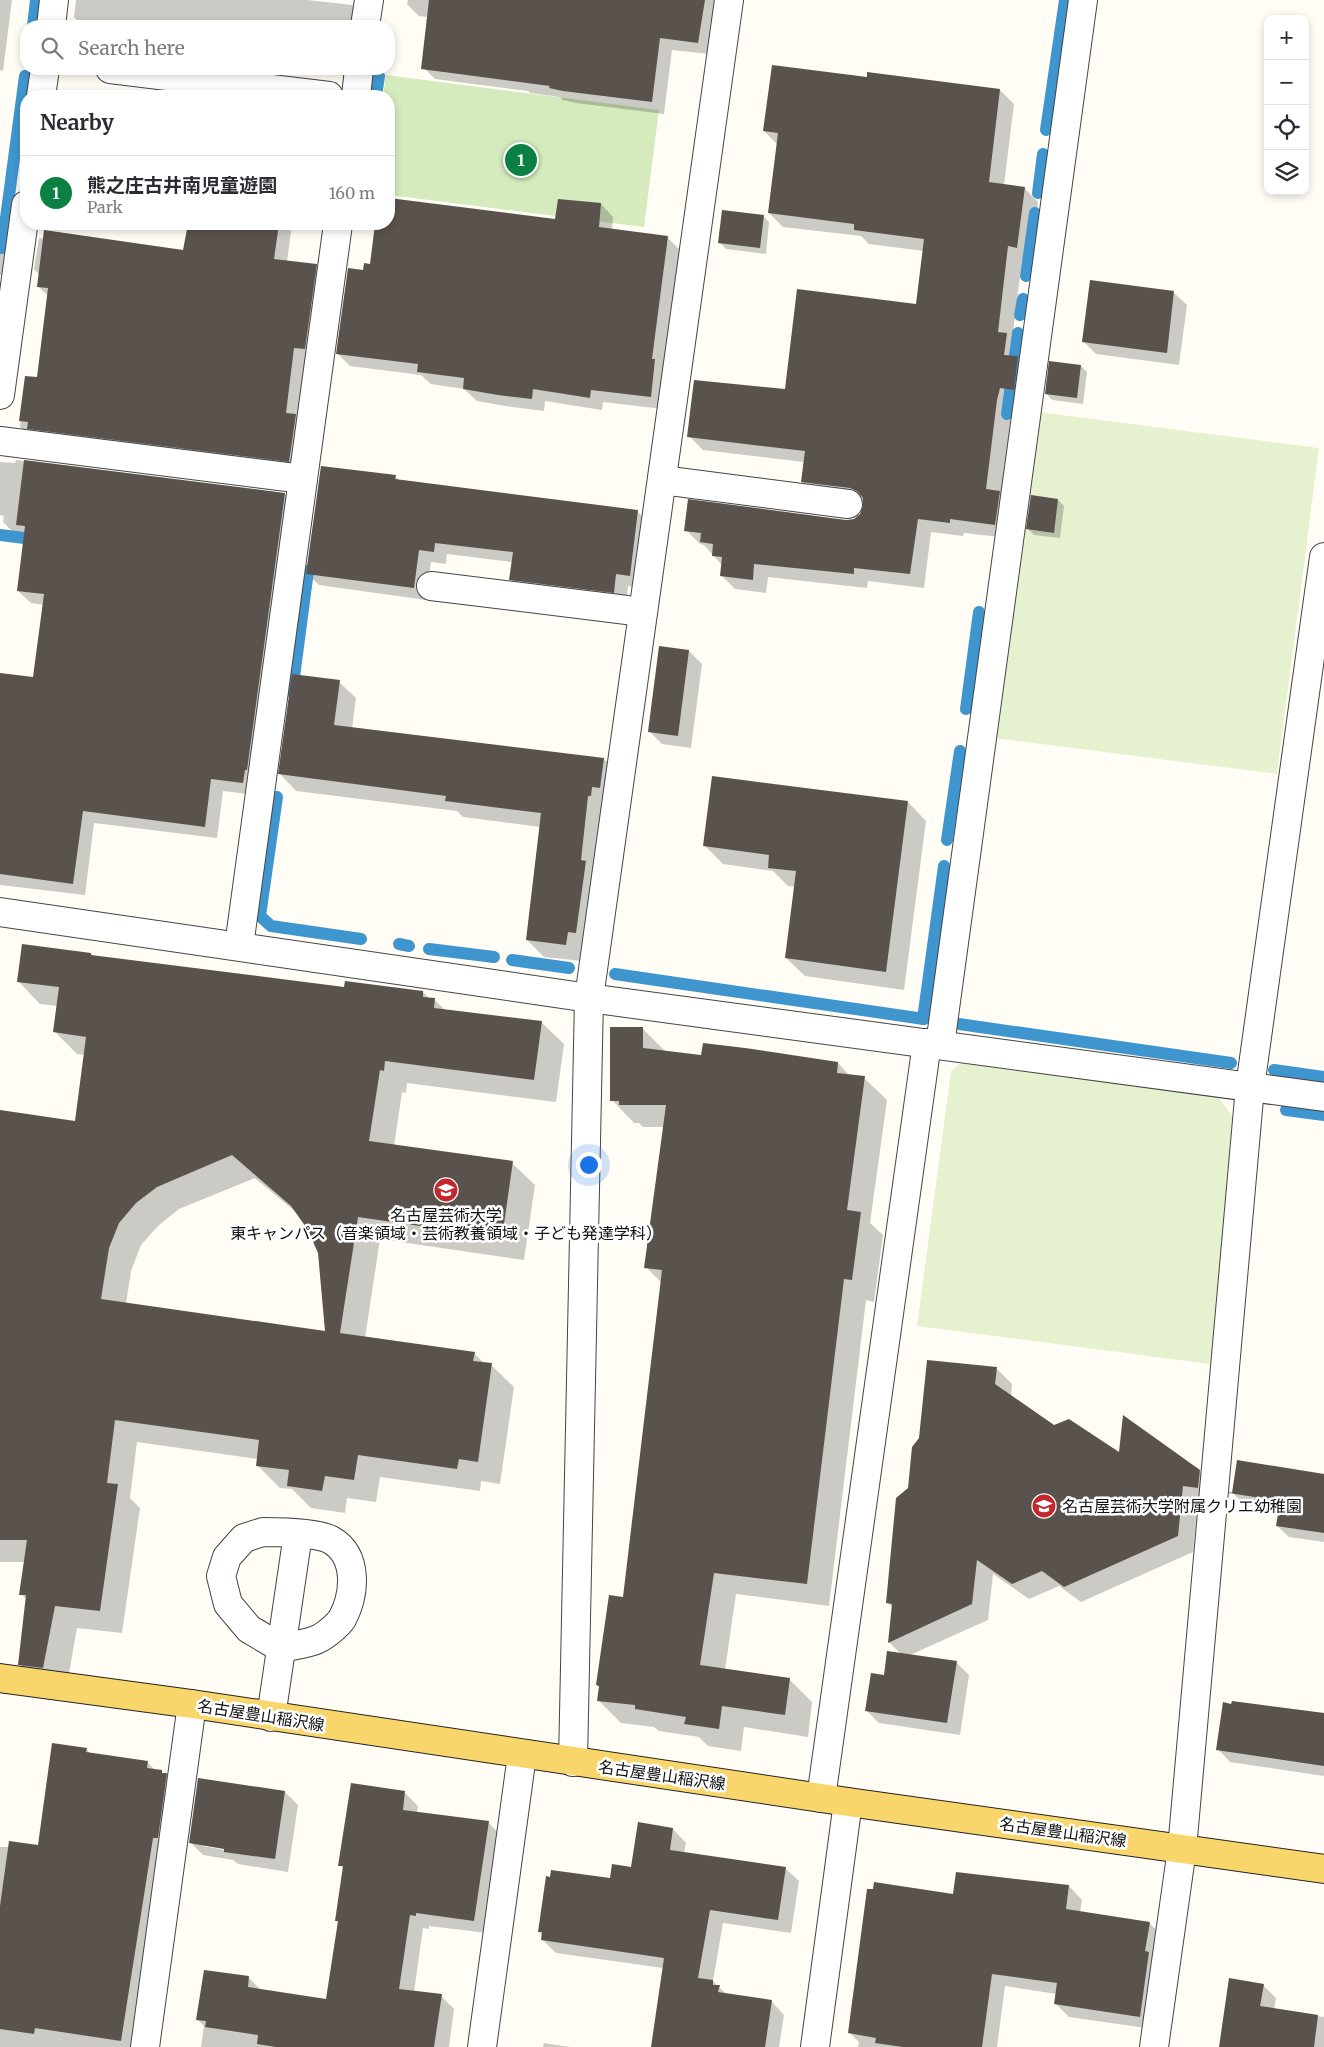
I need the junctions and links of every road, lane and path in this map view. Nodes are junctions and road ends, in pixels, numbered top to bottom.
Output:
1 (54, 0) edge
2 (369, 0) edge
3 (729, 0) edge
4 (1083, 0) edge
5 (52, 20) edge
6 (366, 20) edge
7 (44, 75) edge
8 (159, 75) edge
9 (358, 75) edge
10 (42, 90) edge
11 (280, 90) edge
12 (357, 90) edge
13 (23, 230) edge
14 (337, 230) edge
15 (0, 394) edge
16 (0, 441) edge
17 (303, 479) junction
18 (662, 480) junction
19 (848, 504) dead end
20 (1324, 557) edge
21 (431, 586) dead end
22 (643, 612) junction
23 (0, 912) edge
24 (239, 946) junction
25 (589, 998) junction
26 (934, 1044) junction
27 (1250, 1087) junction
28 (1324, 1097) edge
29 (298, 1534) junction
30 (281, 1648) junction
31 (0, 1678) edge
32 (192, 1704) junction
33 (271, 1717) junction
34 (522, 1755) junction
35 (573, 1762) junction
36 (821, 1798) junction
37 (848, 1802) junction
38 (1182, 1849) junction
39 (1324, 1869) edge
40 (145, 2047) edge
41 (482, 2047) edge
42 (814, 2047) edge
43 (1154, 2047) edge

1 - 5 street
2 - 6 street
3 - 18 street
4 - 26 street
7 - 10 street
8 - 11 street
9 - 12 street
13 - 15 street
14 - 17 street
16 - 17 street
17 - 24 street
18 - 19 street
18 - 22 street
20 - 27 street
21 - 22 street
22 - 25 street
23 - 24 street
24 - 25 street
25 - 26 street
25 - 35 street
26 - 27 street
26 - 36 street
27 - 28 street
27 - 38 street
29 - 30 street
29 - 30 street
29 - 30 street
30 - 33 street
31 - 32 main road, 名古屋豊山稲沢線
32 - 33 main road, 名古屋豊山稲沢線
32 - 40 street
33 - 34 main road, 名古屋豊山稲沢線
34 - 35 main road, 名古屋豊山稲沢線
34 - 41 street
35 - 36 main road, 名古屋豊山稲沢線
36 - 37 main road, 名古屋豊山稲沢線
37 - 38 main road, 名古屋豊山稲沢線
37 - 42 street
38 - 39 main road, 名古屋豊山稲沢線
38 - 43 street

